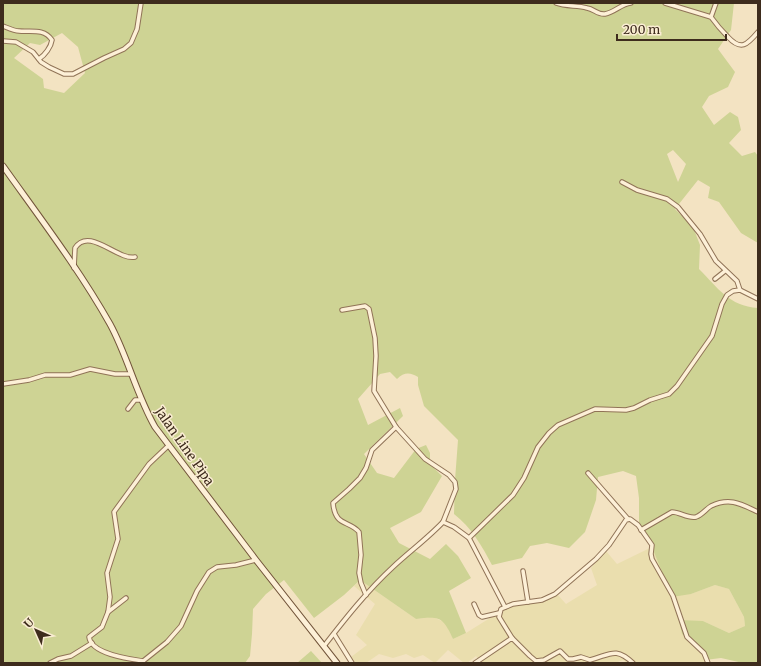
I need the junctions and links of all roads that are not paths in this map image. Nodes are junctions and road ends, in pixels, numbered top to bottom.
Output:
1 (141, 3) edge
2 (556, 3) edge
3 (631, 3) edge
4 (665, 3) edge
5 (716, 3) edge
6 (711, 17) junction
7 (3, 26) edge
8 (758, 32) edge
9 (3, 41) edge
10 (39, 59) junction
11 (3, 166) edge
12 (622, 182) dead end
13 (135, 257) dead end
14 (74, 269) junction
15 (726, 271) junction
16 (715, 279) dead end
17 (740, 290) junction
18 (758, 299) edge
19 (342, 310) dead end
20 (131, 374) junction
21 (3, 384) edge
22 (142, 400) junction
23 (128, 409) dead end
24 (396, 427) junction
25 (169, 445) junction
26 (588, 474) dead end
27 (758, 512) edge
28 (628, 519) junction
29 (444, 522) junction
30 (641, 530) junction
31 (469, 538) junction
32 (256, 560) junction
33 (523, 571) dead end
34 (366, 595) junction
35 (126, 598) dead end
36 (528, 602) junction
37 (474, 604) dead end
38 (505, 607) junction
39 (108, 612) junction
40 (499, 613) junction
41 (334, 634) junction
42 (512, 638) junction
43 (92, 644) junction
44 (324, 646) junction
45 (142, 662) edge
46 (50, 663) edge
47 (337, 663) edge
48 (352, 663) edge
49 (475, 663) edge
50 (633, 663) edge
51 (708, 663) edge

1 - 10 street
2 - 3 street
4 - 6 street
5 - 6 street
6 - 8 street
7 - 10 street
9 - 10 street
11 - 14 main road, Jalan Line Pipa
12 - 15 street
13 - 14 street
14 - 20 main road, Jalan Line Pipa
15 - 16 street
15 - 17 street
17 - 18 street
17 - 31 street
19 - 24 street
20 - 21 street
20 - 22 main road, Jalan Line Pipa
22 - 23 street
22 - 25 main road, Jalan Line Pipa
24 - 29 street
24 - 34 street
25 - 32 main road, Jalan Line Pipa
25 - 39 street
26 - 28 street
27 - 30 street
28 - 30 street
28 - 36 street
29 - 31 street
29 - 34 street
30 - 51 street
31 - 38 street
32 - 44 main road, Jalan Line Pipa
32 - 45 street
33 - 36 street
34 - 41 street
35 - 39 street
36 - 38 street
37 - 40 street
38 - 40 street
39 - 43 street
40 - 42 street
41 - 44 street
41 - 48 street
42 - 49 street
42 - 50 street
43 - 45 street
43 - 46 street
44 - 47 main road, Jalan Line Pipa

